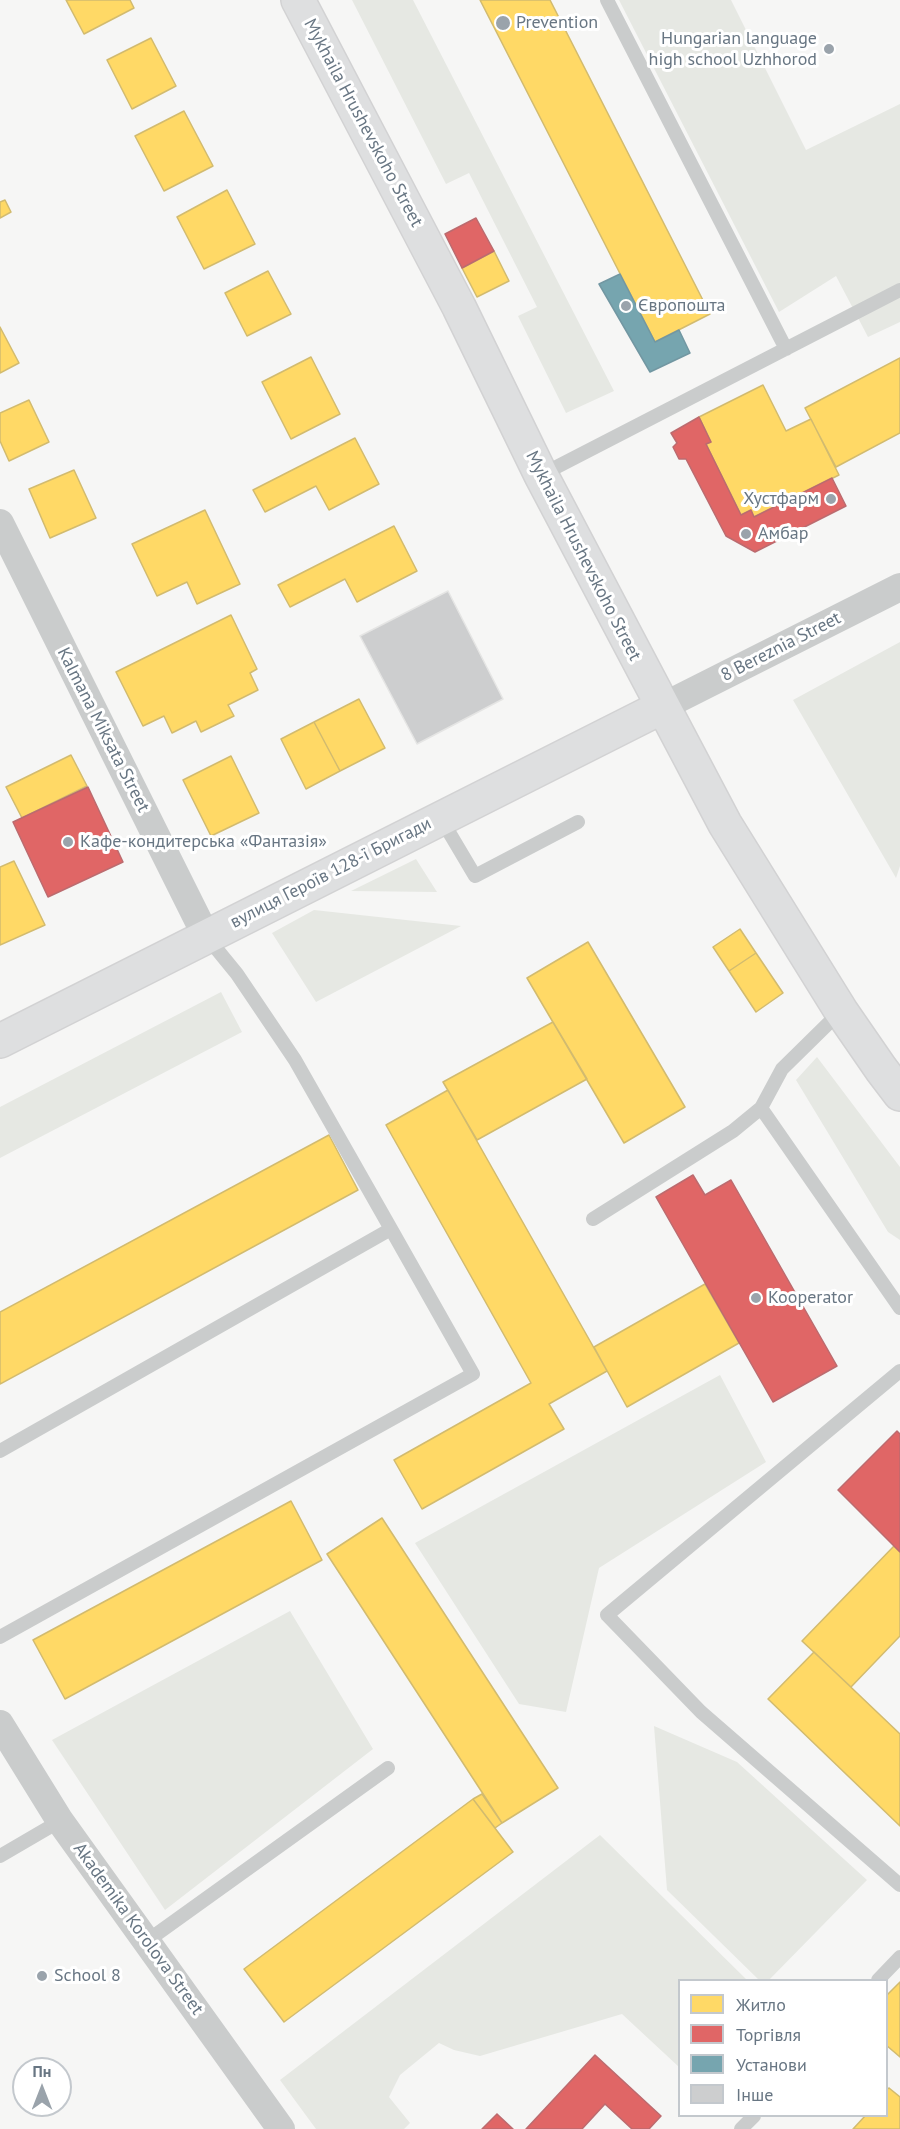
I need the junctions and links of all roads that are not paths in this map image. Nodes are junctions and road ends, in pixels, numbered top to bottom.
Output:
1 (298, 0) edge
2 (607, 0) edge
3 (900, 290) edge
4 (786, 349) junction
5 (541, 475) junction
6 (0, 524) edge
7 (900, 587) edge
8 (662, 707) junction
9 (440, 817) junction
10 (578, 822) dead end
11 (206, 936) junction
12 (841, 1011) junction
13 (0, 1041) edge
14 (900, 1094) edge
15 (761, 1108) junction
16 (592, 1219) dead end
17 (391, 1228) junction
18 (900, 1308) edge
19 (900, 1371) edge
20 (0, 1450) edge
21 (0, 1637) edge
22 (0, 1724) edge
23 (388, 1768) dead end
24 (60, 1821) junction
25 (0, 1856) edge
26 (900, 1885) edge
27 (147, 1941) junction
28 (900, 1957) edge
29 (879, 1979) edge
30 (752, 2117) edge
31 (281, 2129) edge
32 (741, 2129) edge

1 - 5 street, Mykhaila Hrushevskoho Street
2 - 4 lane
3 - 4 lane
4 - 5 lane
5 - 8 street, Mykhaila Hrushevskoho Street
6 - 11 street, Kalmana Miksata Street
7 - 8 street, 8 Bereznia Street
8 - 9 street, вулиця Героїв 128-ї Бригади
8 - 12 street, Mykhaila Hrushevskoho Street
9 - 10 lane
9 - 11 street, вулиця Героїв 128-ї Бригади
11 - 13 street, вулиця Героїв 128-ї Бригади
11 - 17 lane
12 - 14 street, Mykhaila Hrushevskoho Street
12 - 15 lane
15 - 16 lane
15 - 18 lane
17 - 20 lane
17 - 21 lane
19 - 26 lane
22 - 24 street, Akademika Korolova Street
23 - 27 lane
24 - 25 lane
24 - 27 street, Akademika Korolova Street
27 - 31 street, Akademika Korolova Street
28 - 29 lane
30 - 32 lane

